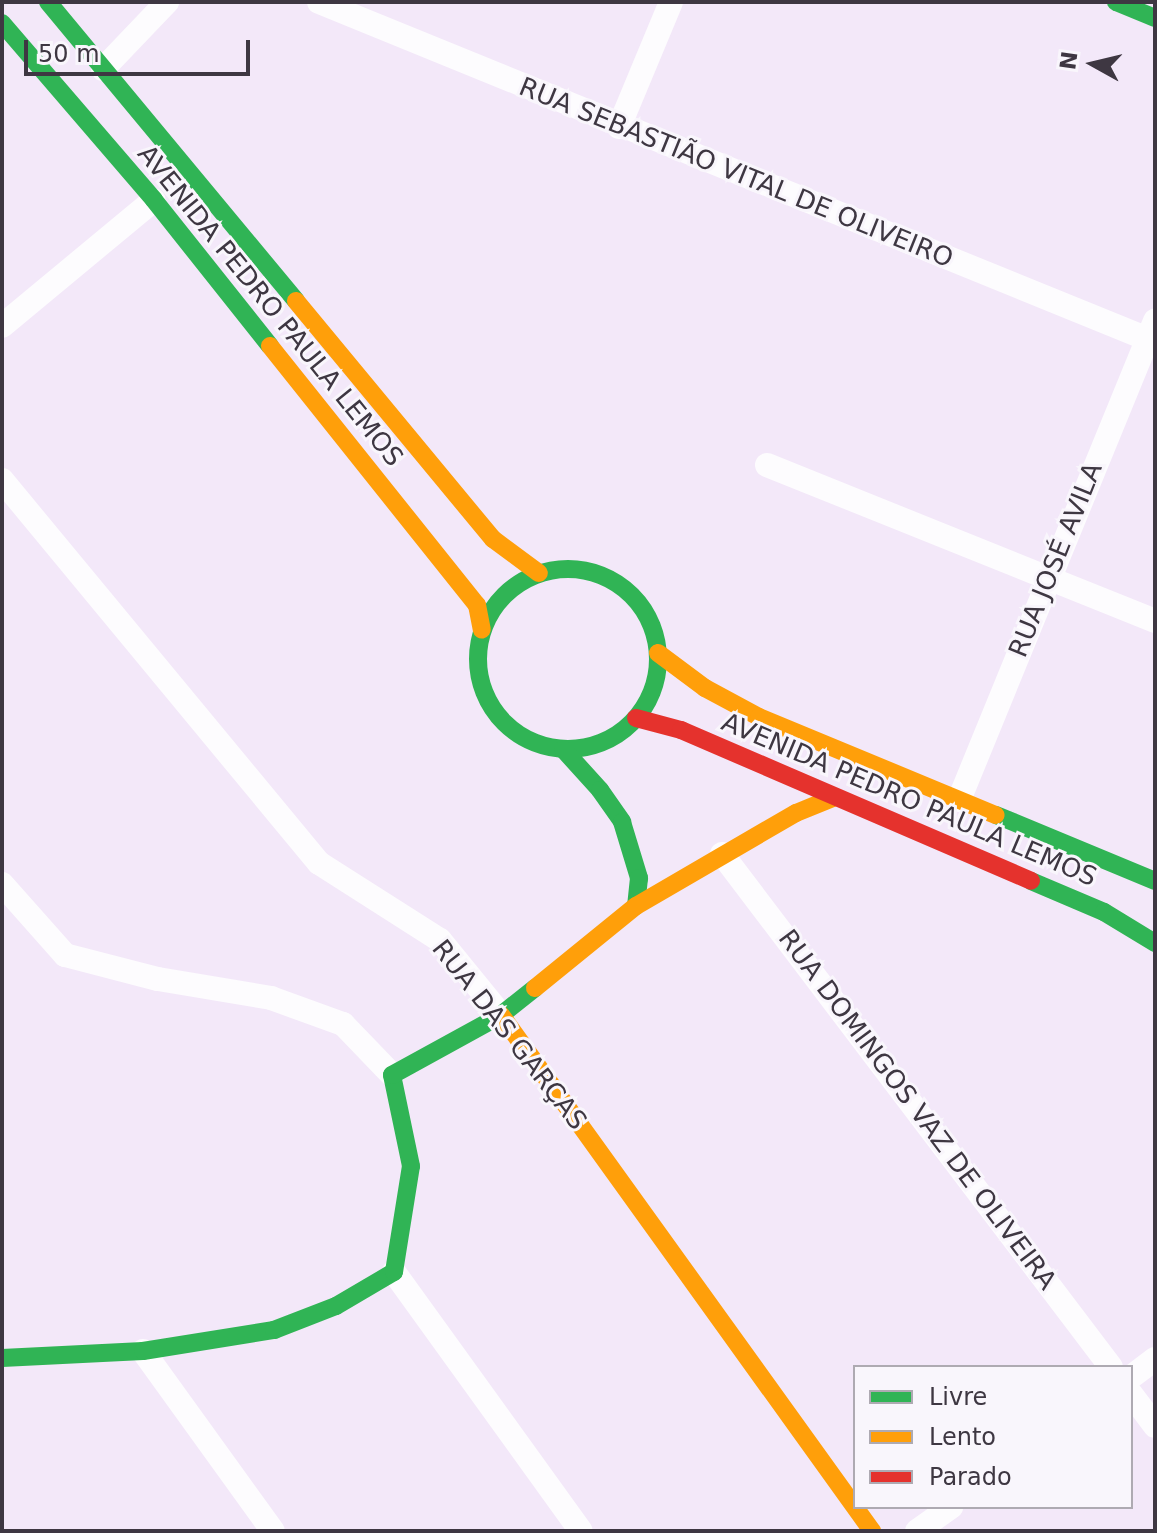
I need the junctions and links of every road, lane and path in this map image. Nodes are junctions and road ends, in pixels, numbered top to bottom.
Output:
1 (48, 2) edge
2 (167, 2) edge
3 (319, 2) edge
4 (671, 2) edge
5 (1116, 2) edge
6 (1155, 18) edge
7 (2, 23) edge
8 (103, 69) junction
9 (619, 127) junction
10 (154, 200) junction
11 (2, 326) edge
12 (1152, 334) edge
13 (767, 465) dead end
14 (2, 480) edge
15 (539, 573) junction
16 (1048, 578) junction
17 (1155, 621) edge
18 (482, 630) junction
19 (658, 653) junction
20 (636, 718) junction
21 (563, 749) junction
22 (835, 797) junction
23 (959, 800) junction
24 (722, 854) junction
25 (1155, 881) edge
26 (2, 884) edge
27 (636, 906) junction
28 (1155, 943) edge
29 (501, 1015) junction
30 (392, 1075) junction
31 (394, 1272) junction
32 (143, 1351) junction
33 (2, 1358) edge
34 (1155, 1359) edge
35 (1109, 1365) edge
36 (1133, 1376) edge
37 (1133, 1397) edge
38 (1155, 1426) edge
39 (853, 1505) edge
40 (856, 1509) edge
41 (948, 1509) edge
42 (273, 1531) edge
43 (581, 1531) edge
44 (872, 1531) edge
45 (917, 1531) edge

1 - 8 street, AVENIDA PEDRO PAULA LEMOS
2 - 8 street
3 - 9 street, RUA SEBASTIÃO VITAL DE OLIVEIRO
4 - 9 street
5 - 6 street
7 - 10 street, AVENIDA PEDRO PAULA LEMOS
8 - 15 street, AVENIDA PEDRO PAULA LEMOS
9 - 12 street, RUA SEBASTIÃO VITAL DE OLIVEIRO
10 - 11 street
10 - 18 street, AVENIDA PEDRO PAULA LEMOS
12 - 16 street, RUA JOSÉ AVILA
13 - 16 street
14 - 29 street, RUA DAS GARÇAS
15 - 18 street
15 - 19 street
16 - 17 street
16 - 23 street, RUA JOSÉ AVILA
18 - 21 street
19 - 20 street
19 - 23 street, AVENIDA PEDRO PAULA LEMOS
20 - 21 street
20 - 22 street, AVENIDA PEDRO PAULA LEMOS
21 - 27 street
22 - 24 street
22 - 28 street, AVENIDA PEDRO PAULA LEMOS
23 - 25 street, AVENIDA PEDRO PAULA LEMOS
24 - 27 street
24 - 35 street, RUA DOMINGOS VAZ DE OLIVEIRA
26 - 30 street
27 - 29 street
29 - 30 street
29 - 39 street, RUA DAS GARÇAS
30 - 31 street
31 - 32 street
31 - 43 street
32 - 33 street
32 - 42 street
34 - 36 street
37 - 38 street
40 - 44 street, RUA DAS GARÇAS
41 - 45 street

